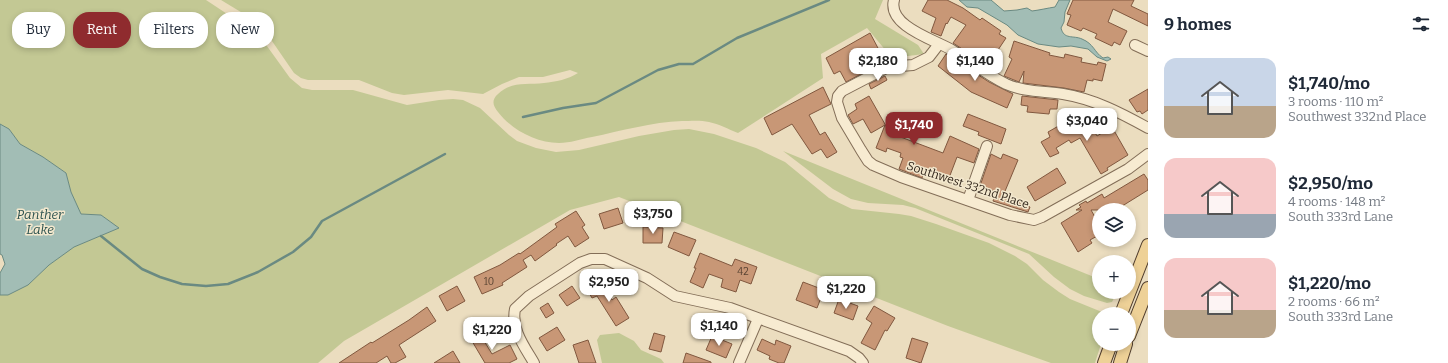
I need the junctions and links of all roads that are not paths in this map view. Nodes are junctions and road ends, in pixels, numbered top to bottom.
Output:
1 (894, 0) edge
2 (939, 44) junction
3 (1135, 45) dead end
4 (1148, 51) edge
5 (1148, 128) edge
6 (987, 146) dead end
7 (1148, 154) edge
8 (968, 200) junction
9 (1148, 245) edge
10 (1148, 288) edge
11 (1124, 307) edge
12 (1136, 318) edge
13 (758, 319) junction
14 (1108, 351) edge
15 (1124, 351) edge
16 (534, 363) edge
17 (739, 363) edge
18 (863, 363) edge
19 (1104, 363) edge
20 (1120, 363) edge

1 - 2 street
2 - 5 street
2 - 8 street, Southwest 332nd Place
3 - 4 street
6 - 8 street
7 - 8 street, Southwest 332nd Place
9 - 11 main road
10 - 12 main road
13 - 16 street
13 - 17 street
13 - 18 street
14 - 19 main road
15 - 20 main road

